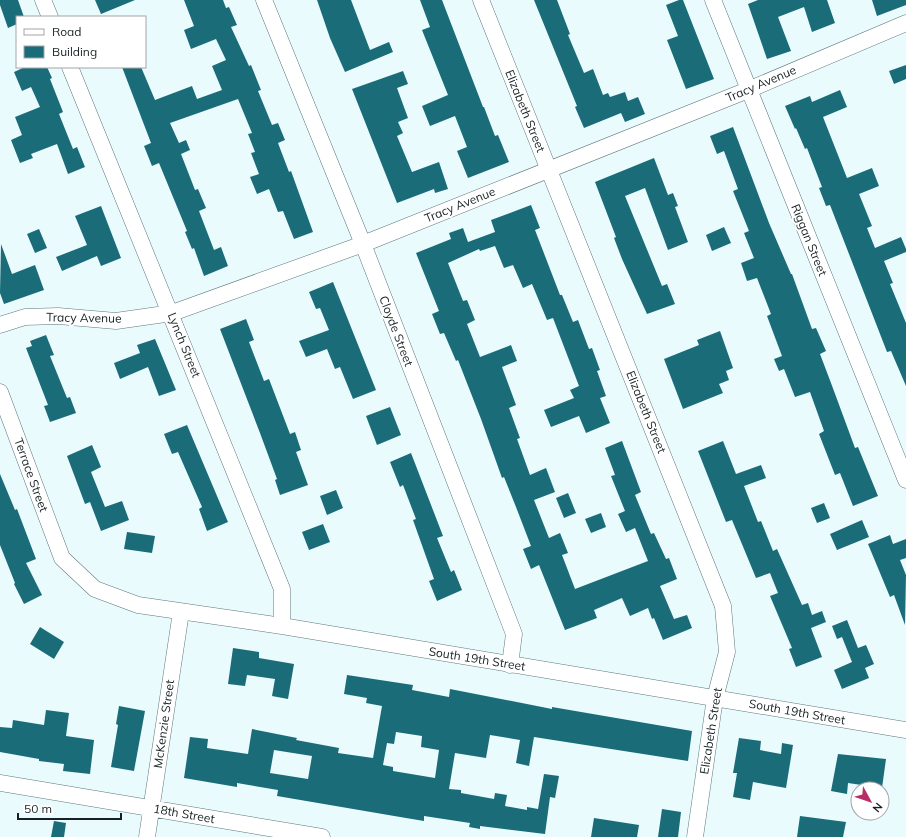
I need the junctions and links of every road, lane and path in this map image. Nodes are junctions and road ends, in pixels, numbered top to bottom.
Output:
1 (43, 0) edge
2 (264, 0) edge
3 (481, 0) edge
4 (713, 0) edge
5 (50, 16) edge
6 (906, 23) edge
7 (70, 68) edge
8 (748, 90) junction
9 (549, 169) junction
10 (363, 244) junction
11 (172, 313) junction
12 (0, 325) edge
13 (0, 392) edge
14 (906, 480) edge
15 (62, 558) joint
16 (181, 612) junction
17 (282, 626) junction
18 (510, 664) junction
19 (715, 698) junction
20 (906, 730) edge
21 (0, 783) edge
22 (152, 808) junction
23 (147, 837) edge
24 (322, 837) edge
25 (696, 837) edge

1 - 5 street
2 - 10 street, Cloyde Street
3 - 9 street, Elizabeth Street
4 - 8 street, Riggan Street
6 - 8 street, Tracy Avenue
7 - 11 street, Lynch Street
8 - 9 street, Tracy Avenue
8 - 14 street, Riggan Street
9 - 10 street, Tracy Avenue
9 - 19 street, Elizabeth Street
10 - 11 street, Tracy Avenue
10 - 18 street, Cloyde Street
11 - 12 street, Tracy Avenue
11 - 17 street, Lynch Street
13 - 15 street, Terrace Street
15 - 16 street, South 19th Street
16 - 17 street, South 19th Street
16 - 22 street, McKenzie Street
17 - 18 street, South 19th Street
18 - 19 street, South 19th Street
19 - 20 street, South 19th Street
19 - 25 street, Elizabeth Street
21 - 22 street, 18th Street
22 - 23 street, McKenzie Street
22 - 24 street, 18th Street

